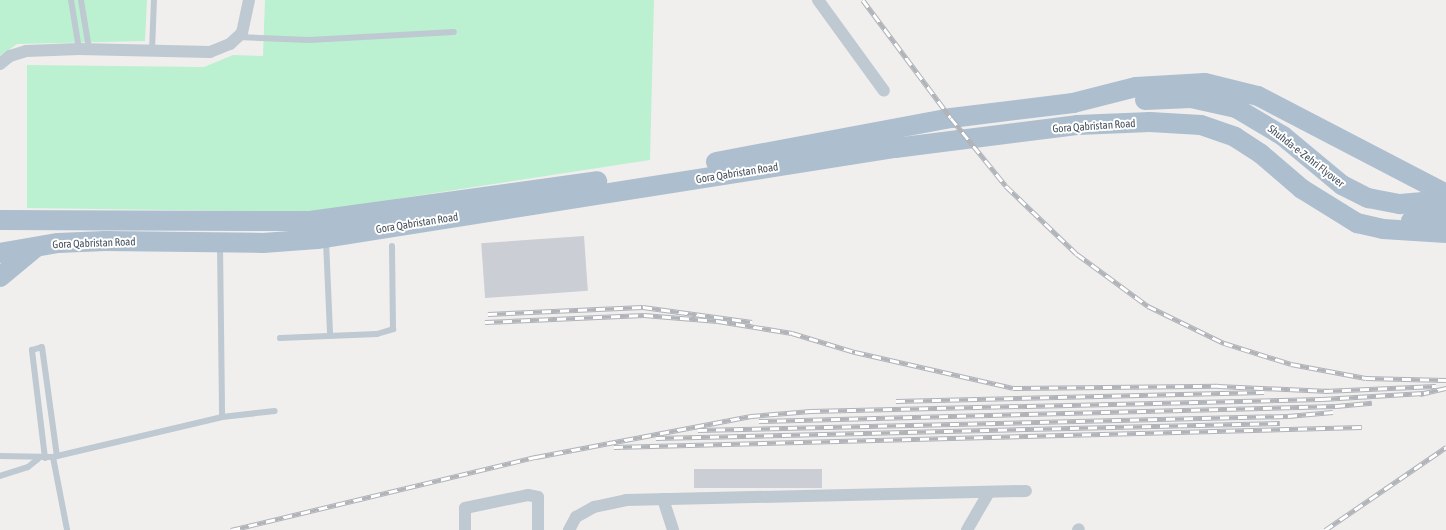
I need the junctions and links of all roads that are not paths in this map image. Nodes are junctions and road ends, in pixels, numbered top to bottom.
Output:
1 (71, 0) edge
2 (81, 0) edge
3 (154, 0) edge
4 (249, 0) edge
5 (818, 0) edge
6 (454, 32) dead end
7 (237, 37) junction
8 (84, 49) junction
9 (152, 51) junction
10 (0, 64) edge
11 (884, 91) dead end
12 (1073, 103) junction
13 (1135, 106) junction
14 (1077, 125) junction
15 (1443, 192) edge
16 (1446, 217) edge
17 (0, 220) edge
18 (1446, 233) edge
19 (326, 237) junction
20 (219, 242) junction
21 (38, 246) junction
22 (392, 246) dead end
23 (0, 253) edge
24 (0, 276) edge
25 (330, 334) junction
26 (280, 338) dead end
27 (275, 411) dead end
28 (222, 417) junction
29 (0, 456) edge
30 (55, 456) junction
31 (45, 458) junction
32 (38, 459) junction
33 (0, 476) edge
34 (1026, 491) dead end
35 (989, 492) junction
36 (663, 500) junction
37 (67, 530) edge
38 (465, 530) edge
39 (538, 530) edge
40 (569, 530) edge
41 (673, 530) edge
42 (967, 530) edge

1 - 8 lane
2 - 8 lane
3 - 9 lane
4 - 7 street
5 - 11 street
6 - 7 lane
7 - 9 street
8 - 9 street
8 - 10 street
12 - 13 main road, Shuhda-e-Zehri Flyover
12 - 15 main road, Gora Qabristan Road
12 - 17 main road, Gora Qabristan Road
13 - 14 main road, Shuhda-e-Zehri Flyover
13 - 15 main road, Shuhda-e-Zehri Flyover
13 - 16 main road, Shuhda-e-Zehri Flyover
14 - 18 main road, Gora Qabristan Road
14 - 19 main road, Gora Qabristan Road
19 - 20 main road, Gora Qabristan Road
19 - 25 lane
20 - 21 main road, Gora Qabristan Road
20 - 28 lane
21 - 23 main road, Gora Qabristan Road
21 - 24 main road
22 - 25 lane
25 - 26 lane
27 - 28 lane
28 - 30 lane
29 - 32 lane
30 - 31 lane
30 - 31 lane
30 - 37 lane
31 - 32 lane
32 - 33 lane
34 - 35 street
35 - 36 street
35 - 42 street
36 - 40 street
36 - 41 street
38 - 39 street

